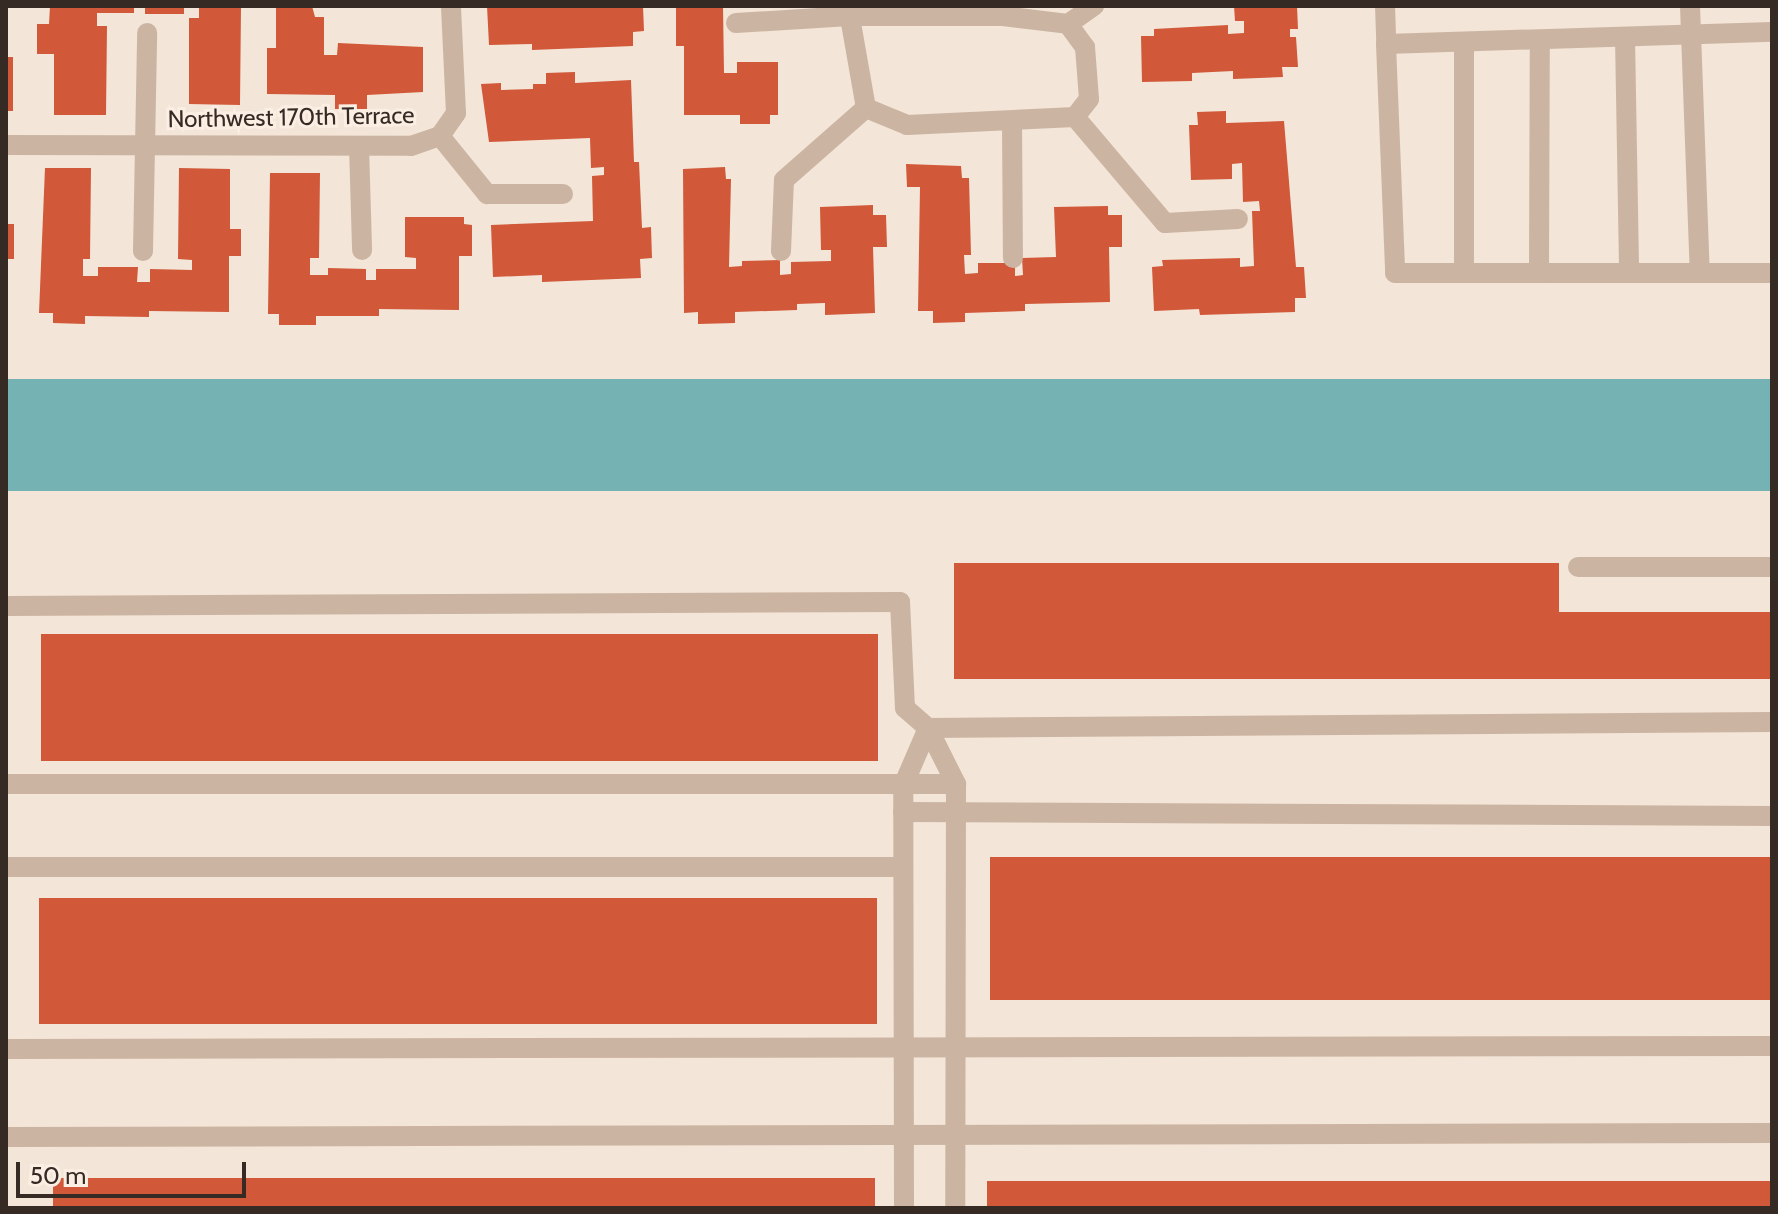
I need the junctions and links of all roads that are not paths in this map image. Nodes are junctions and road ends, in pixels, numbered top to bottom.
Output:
1 (451, 6) edge
2 (1094, 6) edge
3 (1385, 6) edge
4 (1690, 6) edge
5 (849, 11) edge
6 (1003, 11) edge
7 (736, 23) dead end
8 (1068, 24) junction
9 (1772, 32) edge
10 (147, 33) dead end
11 (1691, 35) junction
12 (1625, 37) junction
13 (1540, 40) junction
14 (1464, 42) junction
15 (1386, 44) junction
16 (866, 108) junction
17 (1075, 117) junction
18 (1012, 122) junction
19 (440, 136) junction
20 (6, 145) edge
21 (147, 145) junction
22 (359, 146) junction
23 (563, 194) dead end
24 (1238, 219) dead end
25 (362, 250) dead end
26 (143, 251) dead end
27 (781, 251) dead end
28 (1013, 258) dead end
29 (1464, 273) junction
30 (1539, 273) junction
31 (1629, 273) junction
32 (1700, 273) junction
33 (1772, 273) edge
34 (1578, 567) dead end
35 (1772, 567) edge
36 (6, 606) edge
37 (1772, 722) edge
38 (928, 728) junction
39 (6, 784) edge
40 (956, 784) junction
41 (903, 786) junction
42 (957, 811) junction
43 (903, 812) junction
44 (1772, 816) edge
45 (6, 867) edge
46 (903, 867) junction
47 (1772, 1046) edge
48 (956, 1047) junction
49 (904, 1048) junction
50 (6, 1049) edge
51 (904, 1133) junction
52 (1772, 1133) edge
53 (955, 1134) junction
54 (6, 1137) edge
55 (904, 1208) edge
56 (955, 1208) edge

1 - 19 street, Northwest 170th Terrace
2 - 8 street
3 - 15 street
4 - 11 street
5 - 6 street
5 - 7 street
5 - 16 street
6 - 8 street
8 - 17 street
9 - 11 street
10 - 21 street
11 - 12 street
11 - 32 street
12 - 13 street
12 - 31 street
13 - 14 street
13 - 30 street
14 - 15 street
14 - 29 street
15 - 29 street
16 - 18 street
16 - 27 street
17 - 18 street
17 - 24 street
18 - 28 street
19 - 22 street, Northwest 170th Terrace
19 - 23 street
20 - 21 street, Northwest 170th Terrace
21 - 22 street, Northwest 170th Terrace
21 - 26 street
22 - 25 street
29 - 30 street
30 - 31 street
31 - 32 street
32 - 33 street
34 - 35 street
36 - 38 street
37 - 38 street
38 - 40 street
38 - 41 street
39 - 41 street
40 - 41 street
40 - 42 street
41 - 43 street
42 - 43 street
42 - 44 street
42 - 48 street
43 - 46 street
45 - 46 street
46 - 49 street
47 - 48 street
48 - 49 street
48 - 53 street
49 - 50 street
49 - 51 street
51 - 53 street
51 - 54 street
51 - 55 street
52 - 53 street
53 - 56 street

